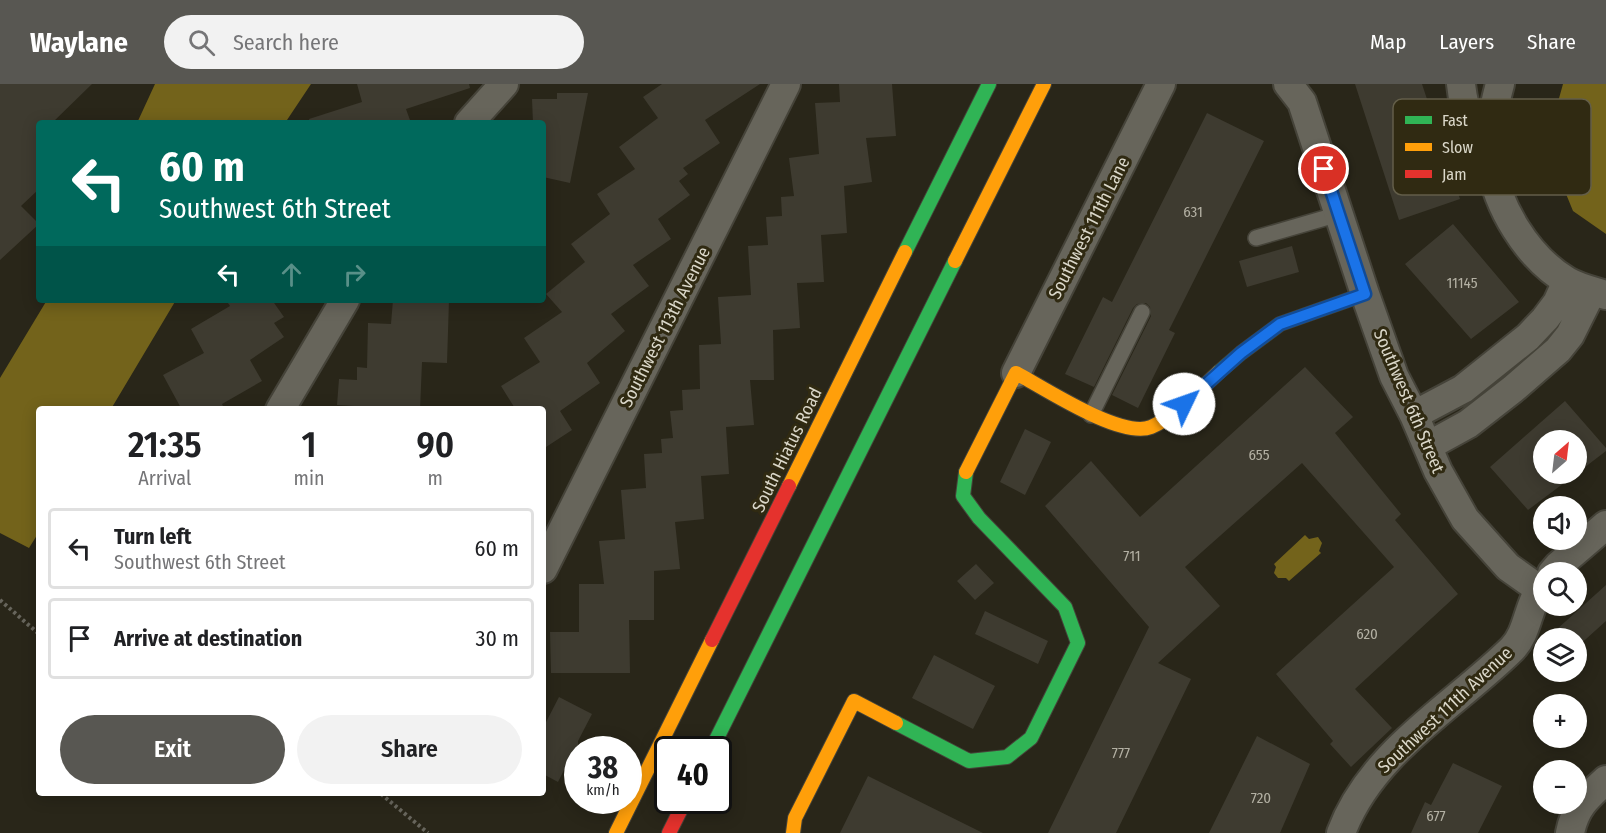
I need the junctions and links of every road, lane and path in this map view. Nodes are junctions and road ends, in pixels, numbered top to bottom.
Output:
1 (504, 84) edge
2 (786, 84) edge
3 (989, 84) edge
4 (1044, 84) edge
5 (1161, 84) edge
6 (1288, 84) edge
7 (1461, 84) edge
8 (1500, 84) edge
9 (1464, 99) edge
10 (1496, 99) edge
11 (472, 120) edge
12 (1500, 195) edge
13 (1339, 214) junction
14 (1256, 238) dead end
15 (1589, 289) edge
16 (1365, 294) junction
17 (343, 303) edge
18 (1142, 312) dead end
19 (1016, 373) junction
20 (282, 406) edge
21 (1414, 414) junction
22 (1091, 415) junction
23 (1428, 446) junction
24 (1606, 525) edge
25 (1563, 562) edge
26 (546, 563) edge
27 (1533, 577) edge
28 (0, 600) edge
29 (1533, 603) edge
30 (36, 631) edge
31 (718, 736) edge
32 (1606, 780) edge
33 (383, 796) edge
34 (678, 814) edge
35 (428, 833) edge
36 (616, 833) edge
37 (669, 833) edge
38 (793, 833) edge
39 (1341, 833) edge
40 (1570, 833) edge

1 - 11 street
2 - 26 street, Southwest 113th Avenue
3 - 36 main road, South Hiatus Road
4 - 31 main road
5 - 19 street, Southwest 111th Lane
6 - 13 street, Southwest 6th Street
7 - 9 street
8 - 10 street
12 - 15 street
13 - 14 lane
13 - 16 street, Southwest 6th Street
15 - 21 street
15 - 23 street
16 - 21 street, Southwest 6th Street
16 - 22 main road
17 - 20 street
18 - 22 lane
19 - 22 main road
19 - 38 main road
21 - 23 street, Southwest 6th Street
23 - 27 street, Southwest 6th Street
24 - 25 street, Southwest 111th Avenue
28 - 30 path
29 - 39 street, Southwest 111th Avenue
32 - 40 street
33 - 35 path
34 - 37 main road

